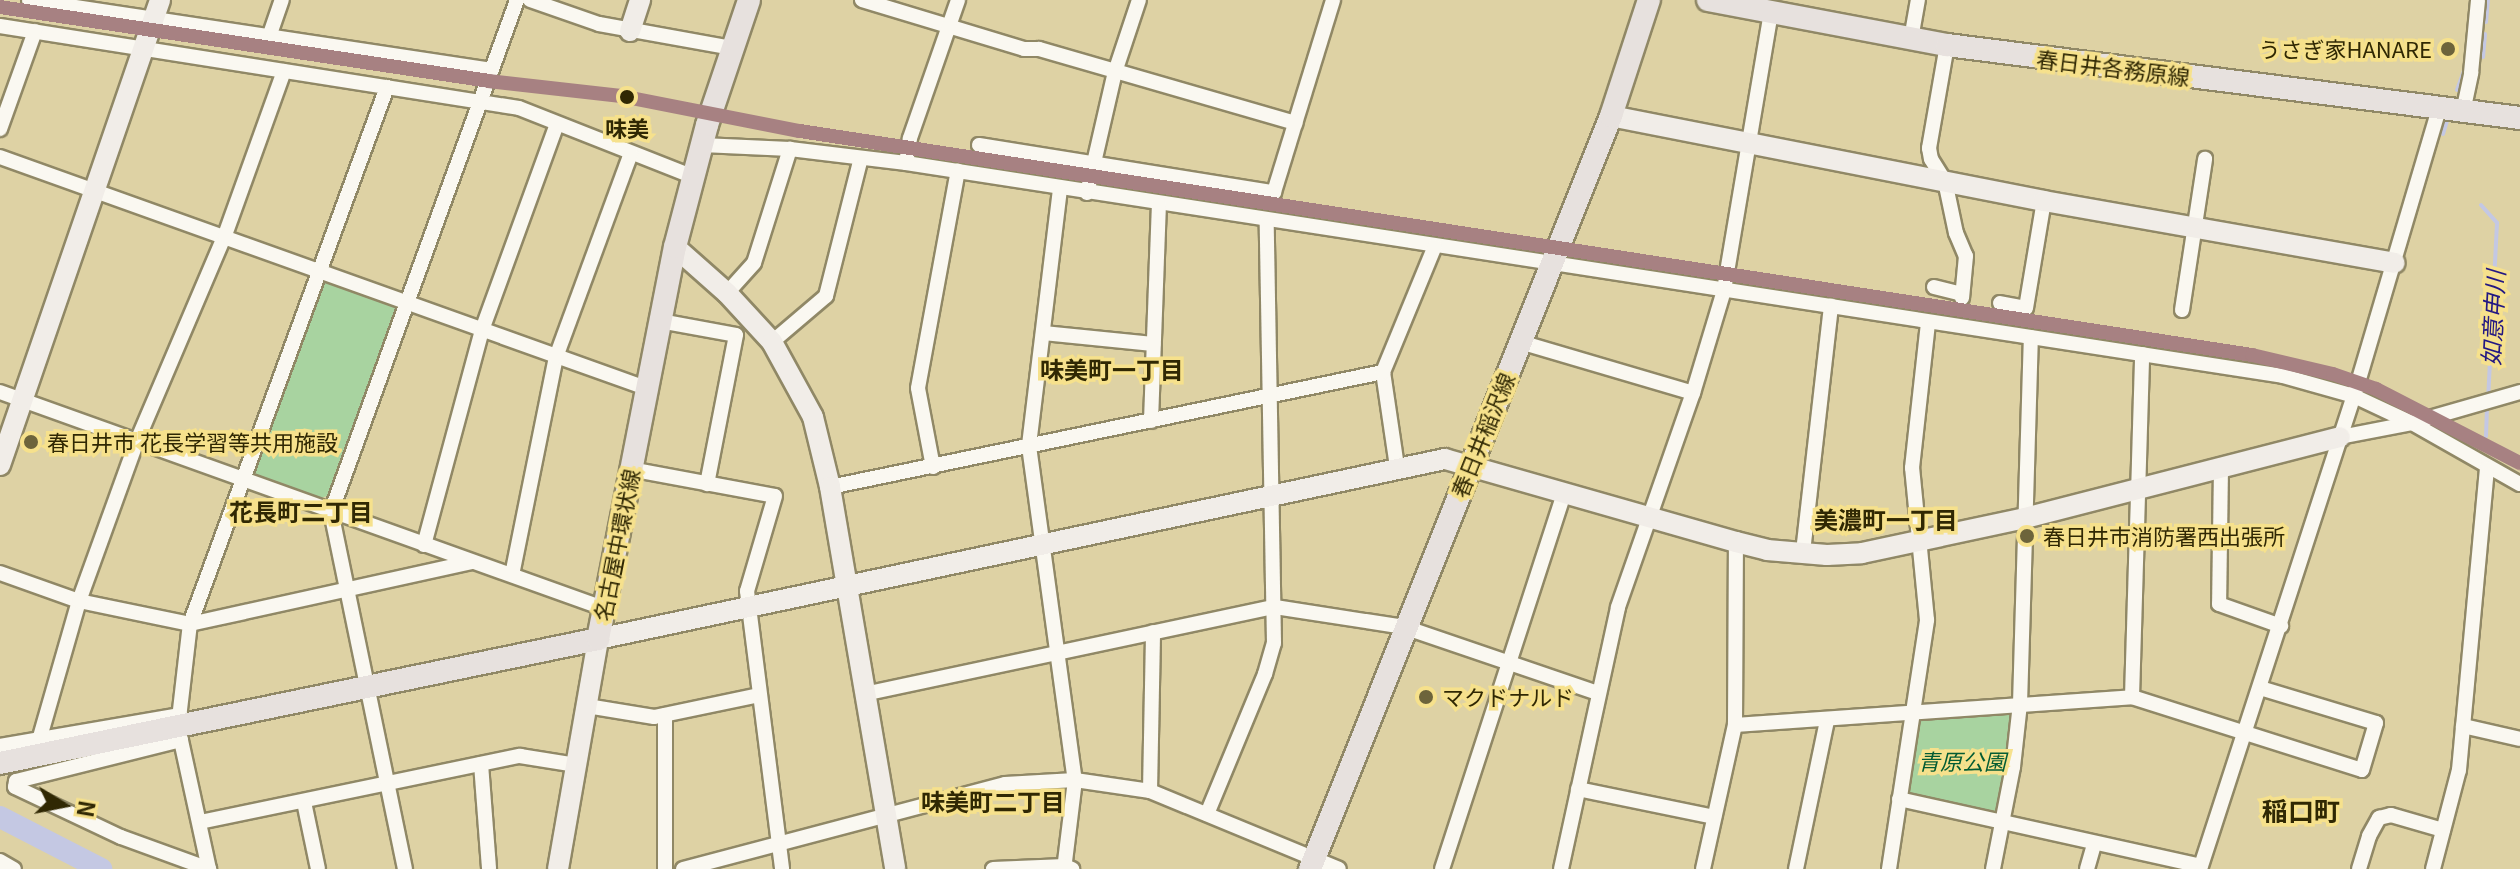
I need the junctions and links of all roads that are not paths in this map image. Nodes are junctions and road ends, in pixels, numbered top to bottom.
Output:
1 (29, 0) edge
2 (282, 0) edge
3 (517, 0) edge
4 (530, 0) edge
5 (640, 0) edge
6 (749, 0) edge
7 (862, 0) edge
8 (958, 0) edge
9 (1139, 0) edge
10 (1333, 0) edge
11 (1649, 0) edge
12 (1708, 0) edge
13 (1918, 0) edge
14 (2478, 0) edge
15 (52, 2) edge
16 (882, 3) edge
17 (156, 10) edge
18 (1771, 13) junction
19 (949, 25) junction
20 (0, 26) edge
21 (35, 31) junction
22 (630, 31) junction
23 (269, 37) junction
24 (1911, 39) junction
25 (1947, 45) junction
26 (142, 48) junction
27 (733, 48) junction
28 (492, 70) junction
29 (284, 71) junction
30 (1115, 72) junction
31 (387, 87) junction
32 (481, 102) junction
33 (2439, 109) junction
34 (2463, 112) junction
35 (1611, 116) junction
36 (2520, 118) edge
37 (1296, 123) junction
38 (557, 124) junction
39 (0, 129) edge
40 (1750, 143) junction
41 (702, 145) junction
42 (979, 145) dead end
43 (790, 149) junction
44 (631, 153) junction
45 (0, 157) edge
46 (861, 158) junction
47 (2205, 159) dead end
48 (1092, 161) junction
49 (906, 163) junction
50 (958, 171) junction
51 (694, 177) junction
52 (1945, 181) junction
53 (1060, 189) junction
54 (92, 191) junction
55 (1087, 193) junction
56 (2044, 201) junction
57 (1159, 205) junction
58 (1267, 222) junction
59 (2192, 227) junction
60 (225, 235) junction
61 (1435, 246) junction
62 (675, 247) junction
63 (1552, 263) junction
64 (2395, 263) junction
65 (318, 271) junction
66 (1934, 287) dead end
67 (1724, 290) junction
68 (727, 293) junction
69 (407, 303) junction
70 (2000, 303) dead end
71 (1831, 306) junction
72 (2182, 310) dead end
73 (660, 321) junction
74 (754, 322) junction
75 (1928, 322) junction
76 (482, 330) junction
77 (1043, 333) junction
78 (736, 335) junction
79 (2031, 337) junction
80 (772, 342) junction
81 (1520, 342) junction
82 (1153, 344) junction
83 (2142, 354) junction
84 (556, 357) junction
85 (1383, 372) junction
86 (646, 388) junction
87 (0, 392) edge
88 (2520, 392) edge
89 (1693, 393) junction
90 (1270, 396) junction
91 (2354, 396) junction
92 (21, 399) junction
93 (1151, 421) junction
94 (2412, 423) junction
95 (2340, 437) junction
96 (137, 441) junction
97 (1029, 446) junction
98 (0, 465) edge
99 (1469, 465) junction
100 (933, 467) junction
101 (1397, 467) junction
102 (2221, 467) junction
103 (2487, 468) junction
104 (630, 469) junction
105 (243, 478) junction
106 (707, 484) junction
107 (2520, 484) edge
108 (830, 487) junction
109 (2137, 488) junction
110 (1564, 494) junction
111 (1273, 495) junction
112 (331, 512) junction
113 (1648, 516) junction
114 (2025, 518) junction
115 (1736, 542) junction
116 (1919, 542) junction
117 (424, 545) junction
118 (1043, 545) junction
119 (1803, 552) junction
120 (473, 562) junction
121 (0, 573) edge
122 (512, 575) junction
123 (846, 585) junction
124 (346, 592) junction
125 (79, 601) junction
126 (750, 606) junction
127 (1275, 607) junction
128 (603, 608) junction
129 (190, 624) junction
130 (2281, 626) junction
131 (1404, 627) junction
132 (1153, 632) junction
133 (598, 639) junction
134 (1058, 650) junction
135 (1508, 662) junction
136 (367, 688) junction
137 (2260, 688) junction
138 (1598, 693) junction
139 (864, 694) junction
140 (759, 695) junction
141 (2132, 697) junction
142 (2020, 704) junction
143 (587, 706) junction
144 (1912, 713) junction
145 (665, 715) junction
146 (1827, 720) junction
147 (1735, 725) junction
148 (2463, 726) junction
149 (180, 727) junction
150 (2245, 733) junction
151 (40, 737) junction
152 (2520, 739) edge
153 (0, 746) edge
154 (0, 763) edge
155 (481, 764) junction
156 (576, 765) junction
157 (1075, 780) junction
158 (387, 784) junction
159 (1578, 789) junction
160 (1150, 791) junction
161 (1899, 799) junction
162 (304, 802) junction
163 (886, 814) junction
164 (1207, 814) junction
165 (1714, 817) junction
166 (200, 822) junction
167 (2003, 822) junction
168 (2443, 830) junction
169 (2094, 844) junction
170 (778, 845) junction
171 (0, 861) edge
172 (1312, 864) edge
173 (2201, 867) edge
174 (1067, 868) edge
175 (14, 869) edge
176 (209, 869) edge
177 (318, 869) edge
178 (405, 869) edge
179 (489, 869) edge
180 (558, 869) edge
181 (665, 869) edge
182 (683, 869) edge
183 (782, 869) edge
184 (895, 869) edge
185 (993, 869) edge
186 (1339, 869) edge
187 (1442, 869) edge
188 (1561, 869) edge
189 (1703, 869) edge
190 (1796, 869) edge
191 (1889, 869) edge
192 (1993, 869) edge
193 (2087, 869) edge
194 (2359, 869) edge
195 (2433, 869) edge

1 - 15 street
2 - 23 street
3 - 28 street
4 - 22 street
5 - 22 street
6 - 27 main road, 名古屋中環状線
7 - 16 street
8 - 19 street
9 - 30 street
10 - 37 street
11 - 35 main road, 春日井稲沢線
12 - 18 main road, 春日井各務原線
13 - 24 street
14 - 34 street
15 - 17 street
16 - 19 street
17 - 23 street
17 - 26 street
18 - 24 main road, 春日井各務原線
18 - 40 street
19 - 30 street
19 - 49 street
20 - 21 street
21 - 26 street
21 - 39 street
22 - 27 street
23 - 28 street
24 - 25 main road, 春日井各務原線
25 - 33 main road, 春日井各務原線
25 - 52 street
26 - 29 street
26 - 54 street
27 - 41 main road, 名古屋中環状線
28 - 32 street
29 - 31 street
29 - 60 street
30 - 37 street
30 - 48 street
31 - 32 street
31 - 65 street
32 - 38 street
32 - 69 street
33 - 34 main road, 春日井各務原線
33 - 64 street
34 - 36 main road, 春日井各務原線
35 - 40 street
35 - 63 main road, 春日井稲沢線
37 - 48 street
38 - 44 street
38 - 76 street
40 - 52 street
40 - 67 street
41 - 43 street
41 - 51 main road, 名古屋中環状線
42 - 48 street
43 - 46 street
43 - 68 street
44 - 51 street
44 - 84 street
45 - 54 street
46 - 49 street
46 - 80 street
47 - 59 street
48 - 55 street
49 - 50 street
50 - 53 street
50 - 100 street
51 - 62 main road, 名古屋中環状線
52 - 56 street
52 - 66 street
53 - 55 street
53 - 77 street
54 - 60 street
54 - 92 street
55 - 57 street
56 - 59 street
56 - 70 street
57 - 58 street
57 - 82 street
58 - 61 street
58 - 90 street
59 - 64 street
59 - 72 street
60 - 65 street
60 - 96 street
61 - 63 street
61 - 85 street
62 - 68 street
62 - 73 main road, 名古屋中環状線
63 - 67 street
63 - 81 main road, 春日井稲沢線
64 - 91 street
65 - 69 street
65 - 105 street
67 - 71 street
67 - 89 street
68 - 74 street
69 - 76 street
69 - 112 street
71 - 75 street
71 - 119 street
73 - 78 street
73 - 86 main road, 名古屋中環状線
74 - 78 street
74 - 80 street
75 - 79 street
75 - 116 street
76 - 84 street
76 - 117 street
77 - 82 street
77 - 97 street
78 - 106 street
79 - 83 street
79 - 114 street
80 - 108 street
81 - 89 street
81 - 99 main road, 春日井稲沢線
82 - 93 street
83 - 91 street
83 - 109 street
84 - 86 street
84 - 122 street
85 - 90 street
85 - 101 street
86 - 104 main road, 名古屋中環状線
87 - 92 street
88 - 94 street
89 - 113 street
90 - 93 street
90 - 111 street
91 - 94 street
91 - 95 street
92 - 96 street
92 - 98 street
93 - 97 street
94 - 95 street
94 - 103 street
95 - 102 street
95 - 130 street
96 - 105 street
96 - 125 street
97 - 100 street
97 - 118 street
99 - 101 street
99 - 110 street
99 - 131 main road, 春日井稲沢線
100 - 108 street
101 - 111 street
102 - 109 street
102 - 130 street
103 - 107 street
103 - 148 street
104 - 106 street
104 - 128 main road, 名古屋中環状線
105 - 112 street
105 - 129 street
106 - 126 street
108 - 123 street
109 - 114 street
109 - 141 street
110 - 113 street
110 - 135 street
111 - 118 street
111 - 127 street
112 - 117 street
112 - 124 street
113 - 115 street
113 - 138 street
114 - 116 street
114 - 142 street
115 - 119 street
115 - 147 street
116 - 119 street
116 - 144 street
117 - 120 street
118 - 123 street
118 - 134 street
120 - 122 street
120 - 124 street
121 - 125 street
122 - 128 street
123 - 126 street
123 - 139 street
124 - 129 street
124 - 136 street
125 - 129 street
125 - 151 street
126 - 133 street
126 - 140 street
127 - 131 street
127 - 132 street
127 - 164 street
128 - 133 main road, 名古屋中環状線
129 - 149 street
130 - 137 street
131 - 135 street
131 - 172 main road, 春日井稲沢線
132 - 134 street
132 - 160 street
133 - 136 main road, 名古屋中環状線
133 - 143 street
134 - 139 street
134 - 157 street
135 - 138 street
135 - 187 street
136 - 149 main road, 名古屋中環状線
136 - 158 street
137 - 150 street
137 - 150 street
138 - 159 street
139 - 163 street
140 - 145 street
140 - 170 street
141 - 142 street
141 - 150 street
142 - 144 street
142 - 167 street
143 - 145 street
143 - 156 street
144 - 146 street
144 - 161 street
145 - 181 street
146 - 147 street
146 - 190 street
147 - 165 street
148 - 152 street
148 - 168 street
149 - 151 street
149 - 154 main road, 名古屋中環状線
149 - 166 street
149 - 176 street
150 - 173 street
151 - 153 street
155 - 156 street
155 - 158 street
155 - 179 street
156 - 180 street
157 - 160 street
157 - 163 street
157 - 174 street
158 - 162 street
158 - 178 street
159 - 165 street
159 - 188 street
160 - 164 street
161 - 167 street
161 - 191 street
162 - 166 street
162 - 177 street
163 - 170 street
163 - 184 street
164 - 172 street
165 - 189 street
166 - 176 street
167 - 169 street
167 - 192 street
168 - 194 street
168 - 195 street
169 - 173 street
169 - 193 street
170 - 182 street
170 - 183 street
171 - 175 street
172 - 186 street
174 - 185 street

